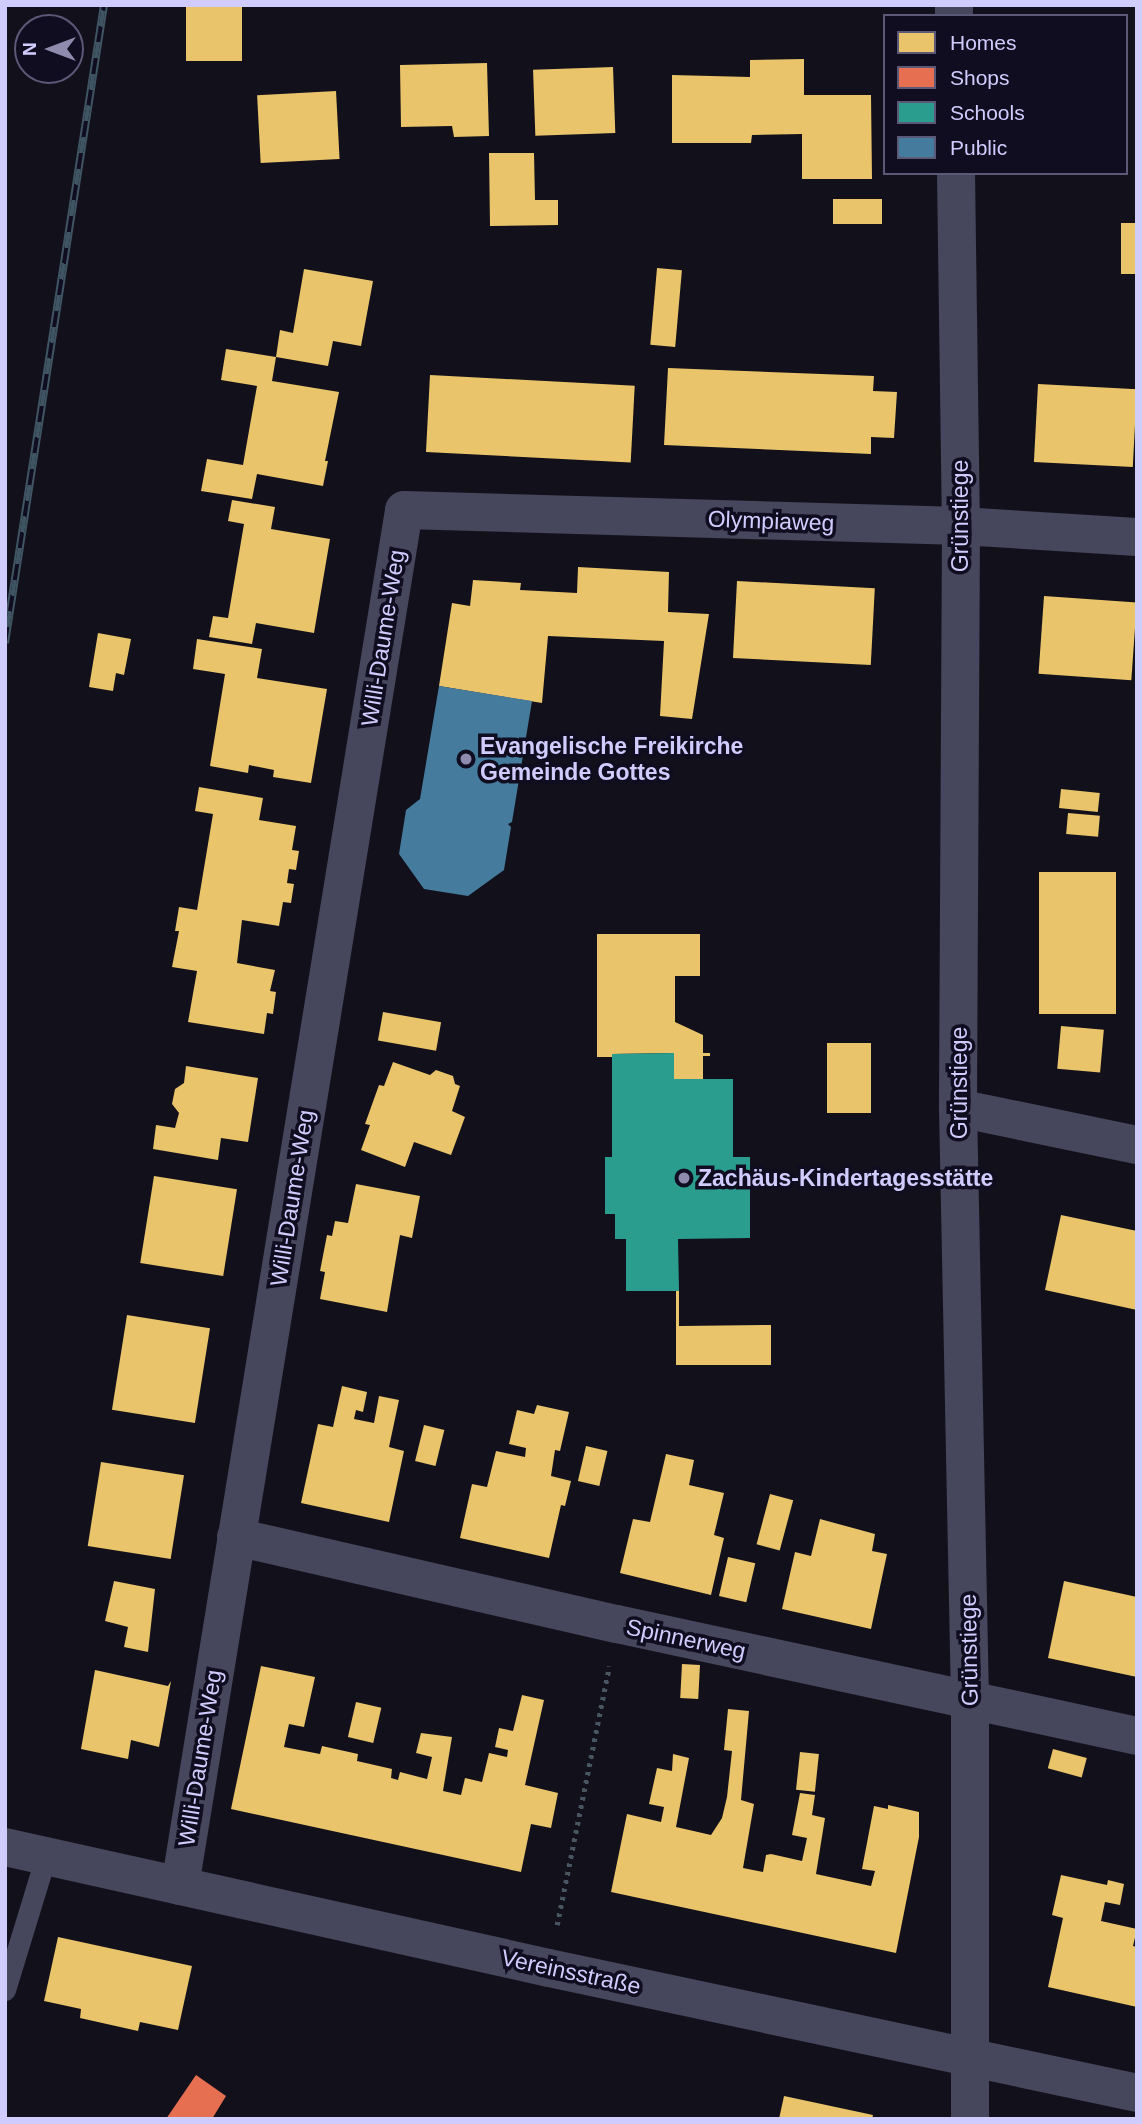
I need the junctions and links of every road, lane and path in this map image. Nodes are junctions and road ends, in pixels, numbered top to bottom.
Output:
1 (956, 175) edge
2 (404, 510) joint
3 (961, 526) junction
4 (1137, 537) edge
5 (958, 1108) junction
6 (1137, 1145) edge
7 (236, 1537) junction
8 (617, 1624) junction
9 (970, 1699) junction
10 (1137, 1736) edge
11 (5, 1847) edge
12 (46, 1856) junction
13 (180, 1886) junction
14 (549, 1968) junction
15 (5, 1990) edge
16 (971, 2058) junction
17 (1137, 2093) edge
18 (970, 2119) edge

1 - 3 street, Grünstiege
2 - 3 street, Olympiaweg
2 - 7 street, Willi-Daume-Weg
3 - 4 street, Olympiaweg
3 - 5 street, Grünstiege
5 - 6 street
5 - 9 street, Grünstiege
7 - 8 street, Spinnerweg
7 - 13 street, Willi-Daume-Weg
8 - 9 street, Spinnerweg
8 - 14 path
9 - 10 street, Spinnerweg
9 - 16 street, Grünstiege
11 - 12 street, Vereinsstraße
12 - 13 street, Vereinsstraße
12 - 15 lane
13 - 14 street, Vereinsstraße
14 - 16 street, Vereinsstraße
16 - 17 street, Vereinsstraße
16 - 18 street, Grünstiege

